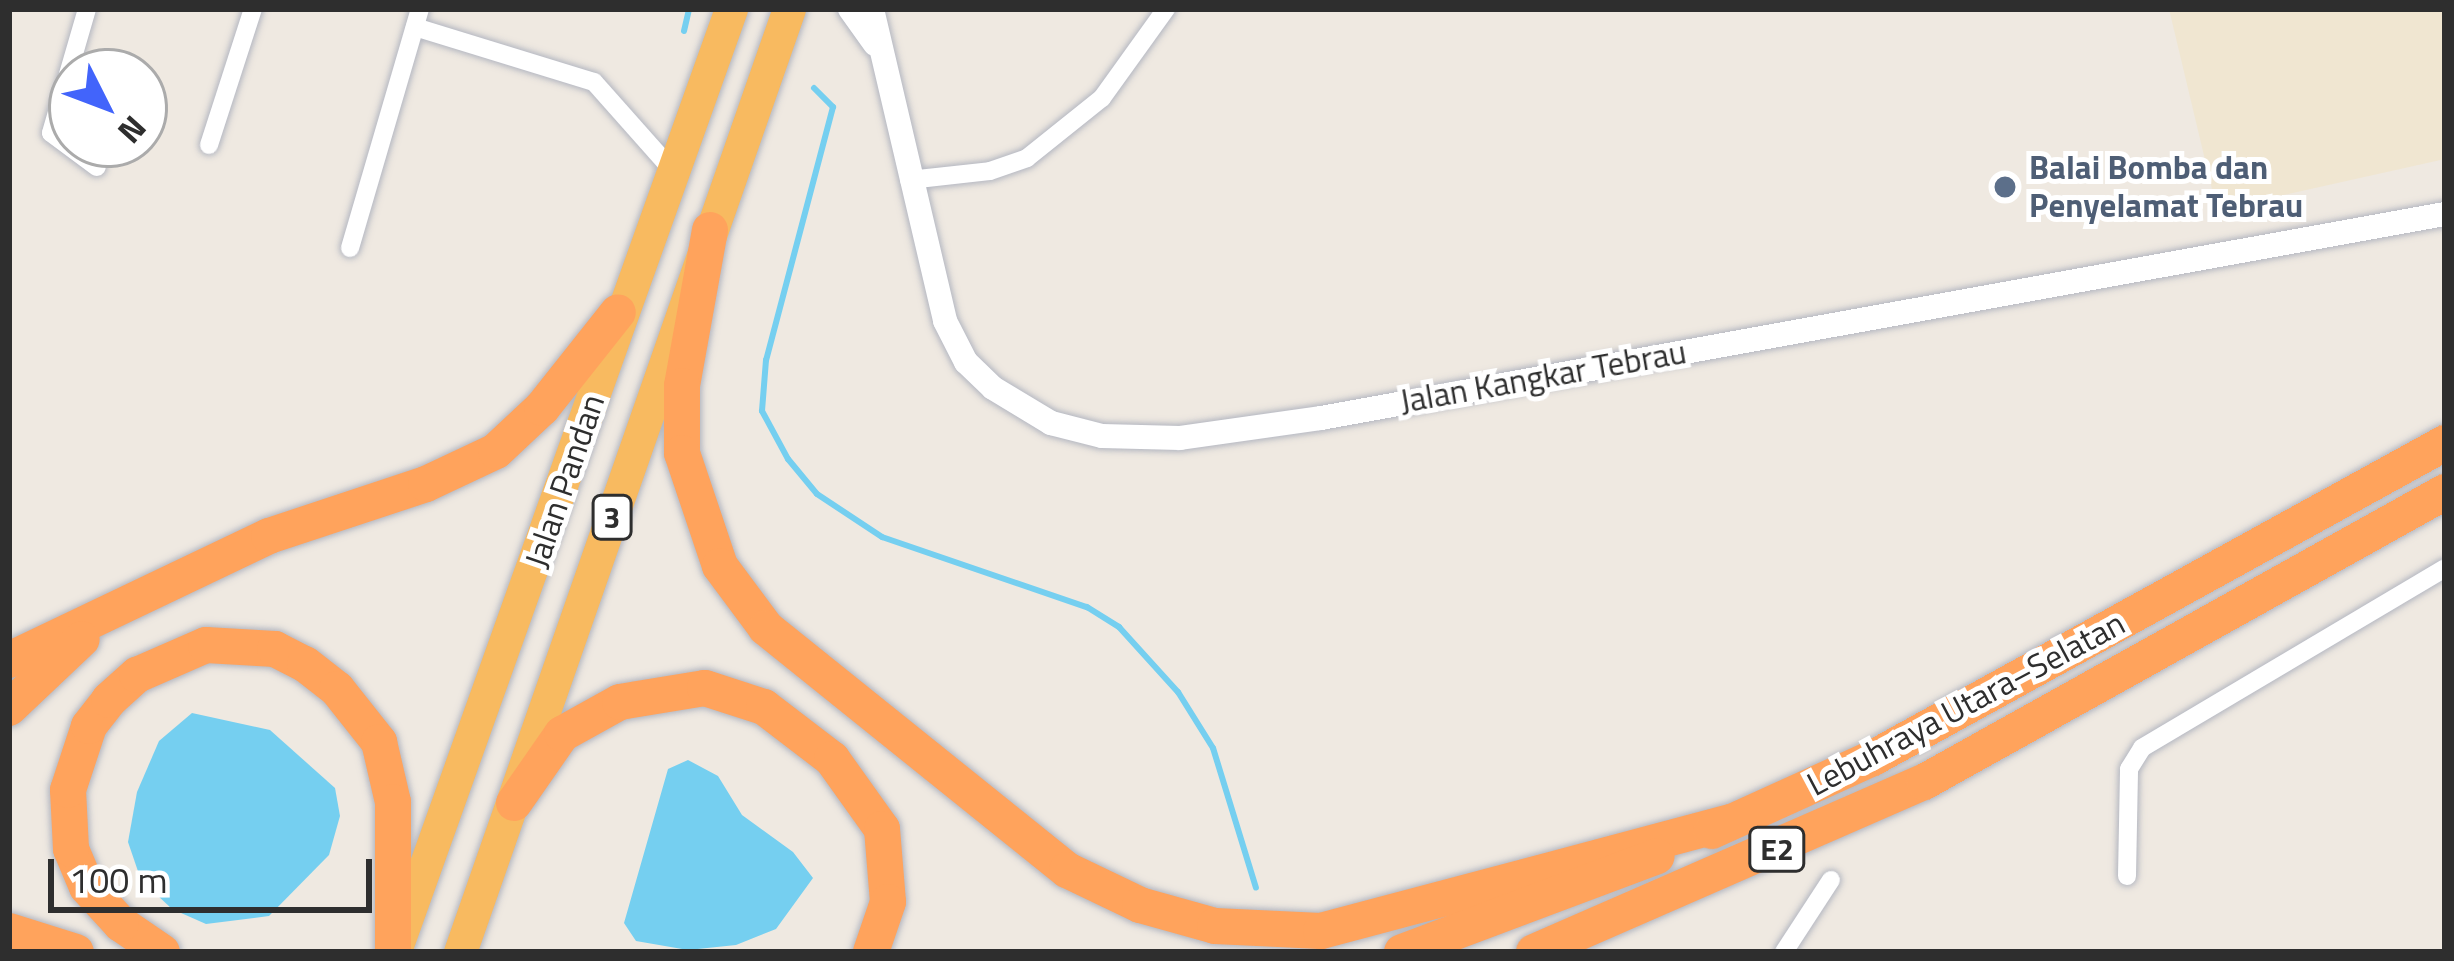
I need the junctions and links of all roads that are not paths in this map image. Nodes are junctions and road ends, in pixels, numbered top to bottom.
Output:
1 (87, 9) edge
2 (253, 9) edge
3 (731, 9) edge
4 (850, 9) edge
5 (872, 9) edge
6 (1166, 9) edge
7 (791, 11) edge
8 (417, 18) edge
9 (75, 48) edge
10 (885, 62) junction
11 (209, 145) dead end
12 (673, 171) junction
13 (909, 180) junction
14 (2445, 214) edge
15 (710, 230) junction
16 (350, 248) dead end
17 (617, 312) junction
18 (2445, 442) edge
19 (2445, 492) edge
20 (2445, 568) edge
21 (181, 574) junction
22 (9, 660) edge
23 (9, 707) edge
24 (514, 803) junction
25 (1731, 822) junction
26 (2127, 876) dead end
27 (1831, 880) dead end
28 (9, 931) edge
29 (76, 952) edge
30 (162, 952) edge
31 (393, 952) edge
32 (460, 952) edge
33 (871, 952) edge
34 (1402, 952) edge
35 (1534, 952) edge
36 (1784, 952) edge

1 - 9 street
2 - 11 street
3 - 12 highway, Jalan Pandan / 3
4 - 10 street, Jalan Kangkar Tebrau
5 - 10 street, Jalan Kangkar Tebrau
6 - 13 street
7 - 15 highway, Jalan Pandan / 3
8 - 12 street
8 - 16 street
10 - 13 street, Jalan Kangkar Tebrau
12 - 17 highway, Jalan Pandan / 3
13 - 14 street, Jalan Kangkar Tebrau
15 - 24 highway, Jalan Pandan / 3
15 - 25 highway
17 - 21 highway
17 - 31 highway, Jalan Pandan / 3
18 - 25 highway, Lebuhraya Utara–Selatan / E2
19 - 35 highway, Lebuhraya Utara–Selatan / E2
20 - 26 street
21 - 22 highway
21 - 23 highway
24 - 32 highway, Jalan Pandan / 3
24 - 33 highway
25 - 34 highway, Lebuhraya Utara–Selatan / E2
27 - 36 street
28 - 29 highway
30 - 31 highway

